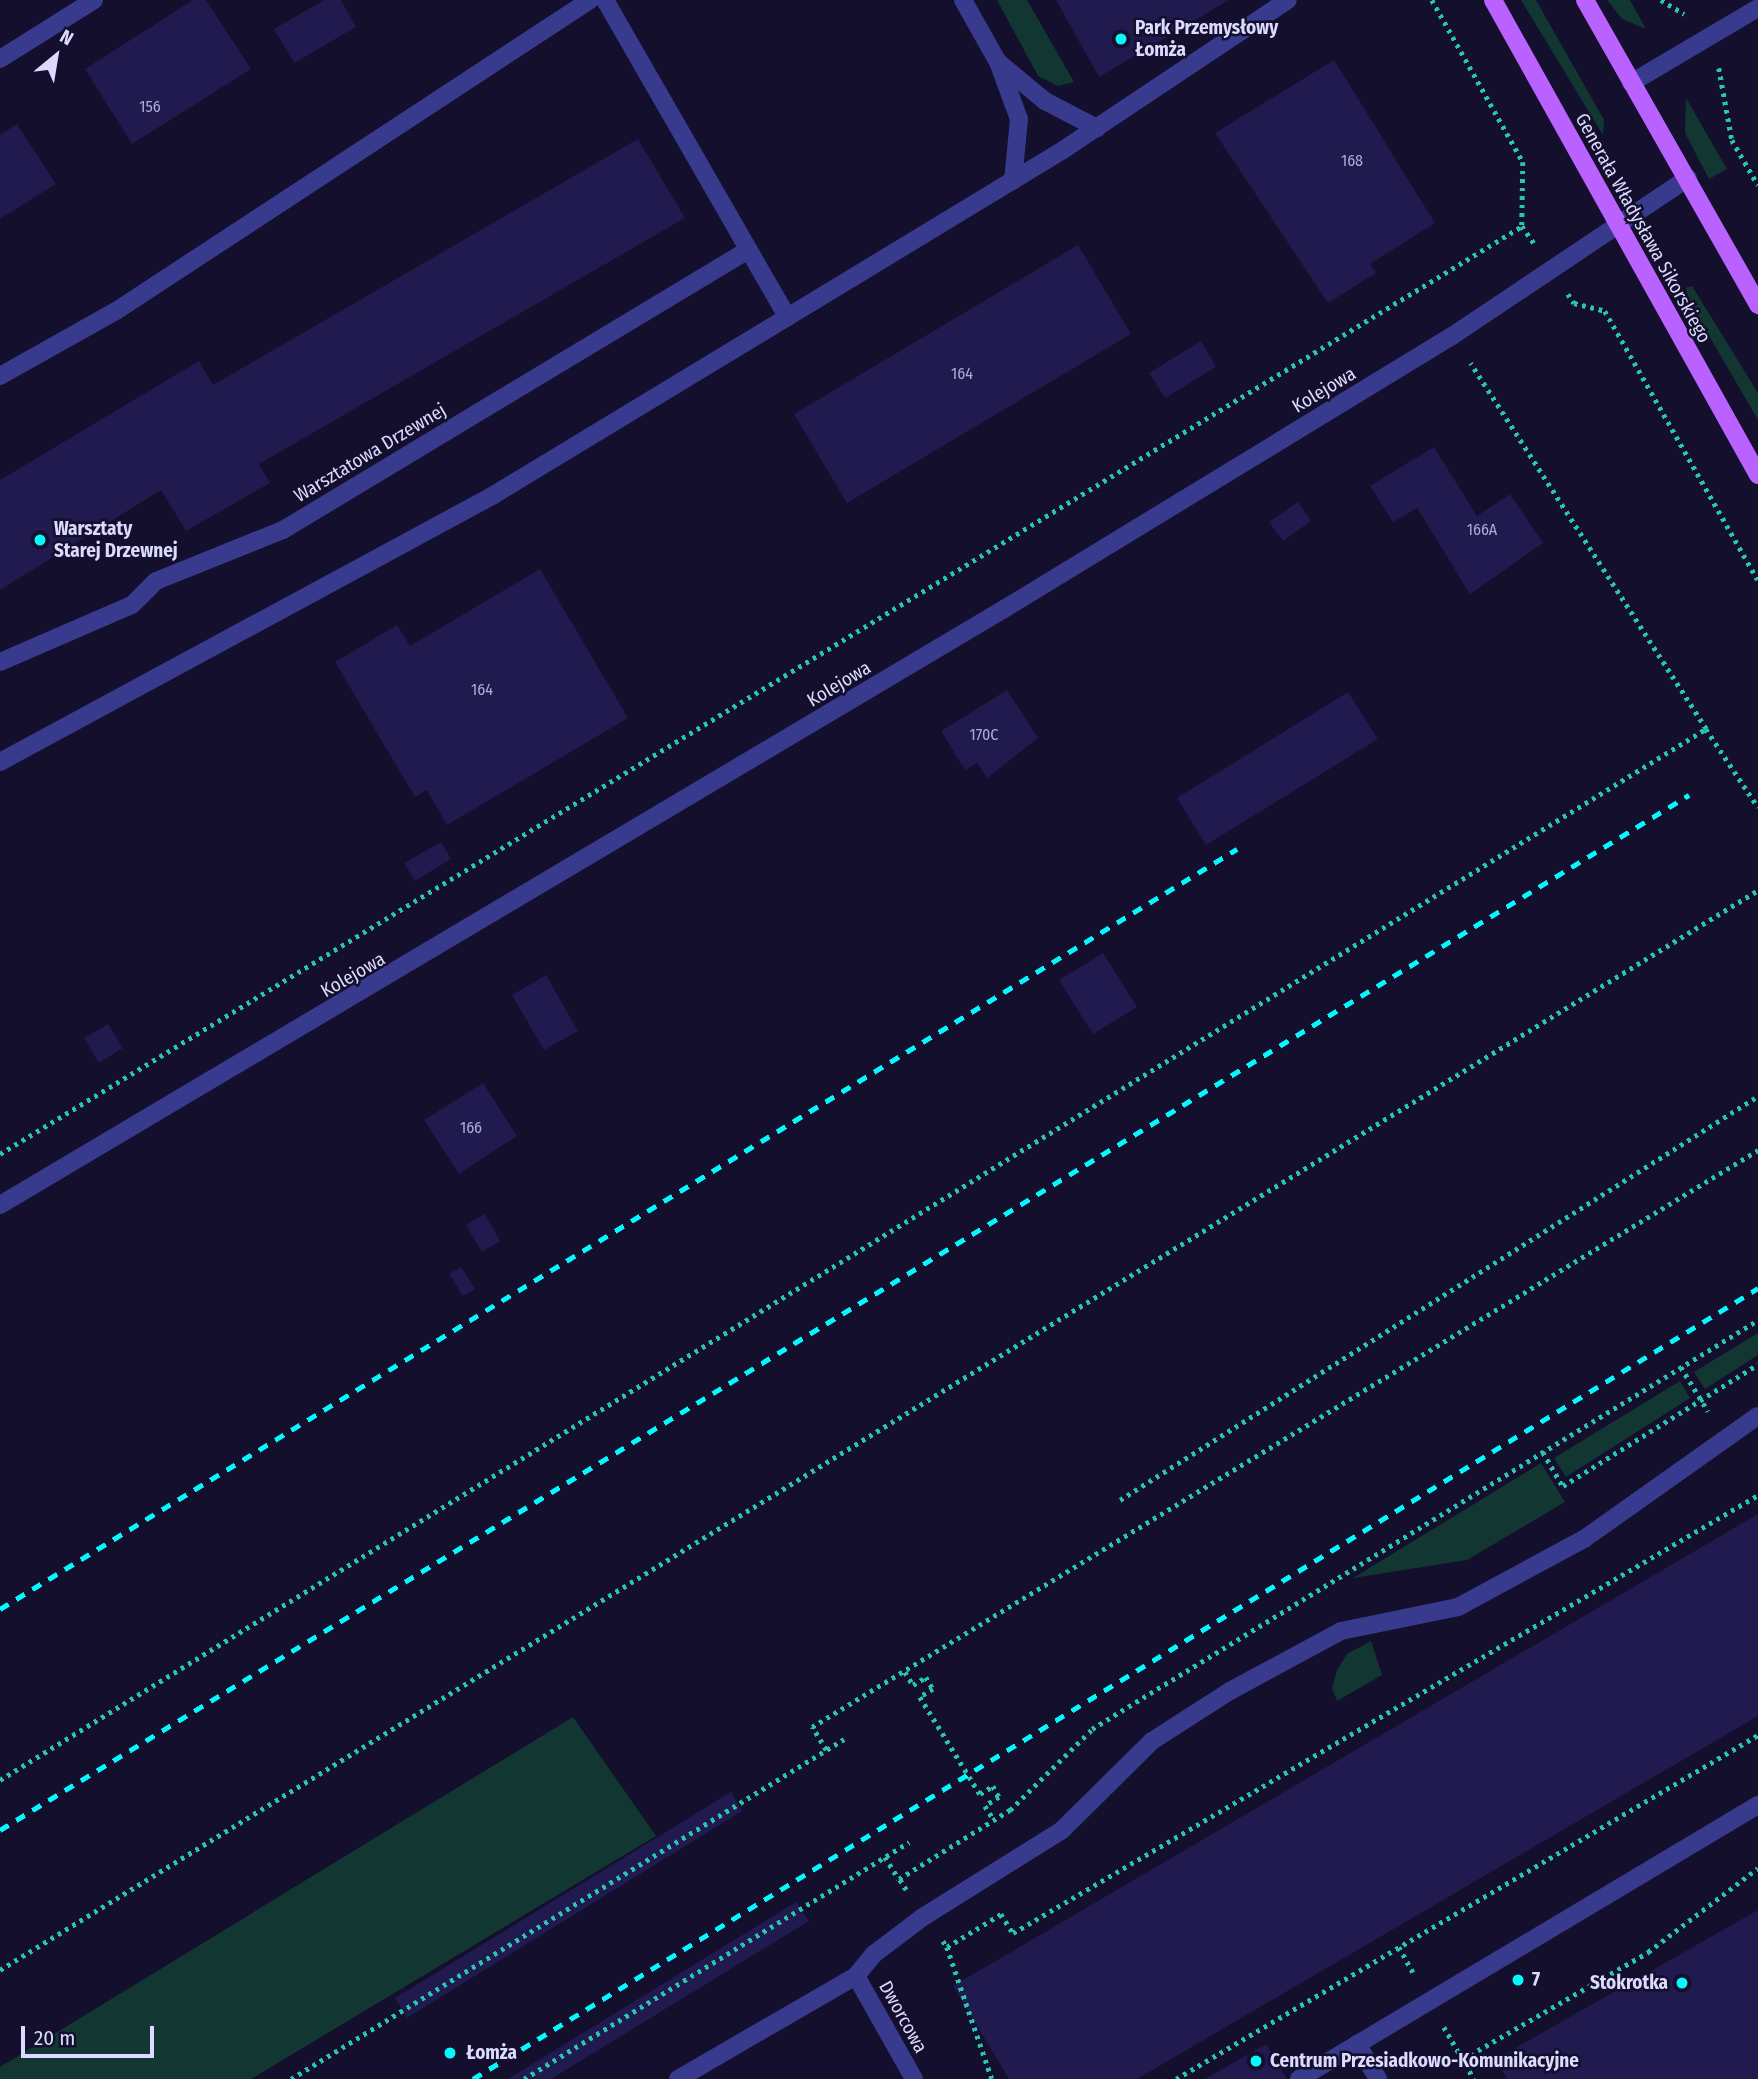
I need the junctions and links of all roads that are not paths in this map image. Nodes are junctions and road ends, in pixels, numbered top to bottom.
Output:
1 (94, 0) edge
2 (590, 0) edge
3 (605, 0) edge
4 (962, 0) edge
5 (1288, 0) edge
6 (1493, 0) edge
7 (1585, 0) edge
8 (1758, 8) edge
9 (0, 59) edge
10 (998, 62) junction
11 (1631, 83) junction
12 (1097, 128) junction
13 (1688, 178) junction
14 (1013, 181) junction
15 (1616, 225) junction
16 (748, 250) junction
17 (1758, 305) edge
18 (787, 317) junction
19 (0, 376) edge
20 (1758, 475) edge
21 (0, 662) edge
22 (0, 762) edge
23 (0, 1205) edge
24 (1758, 1416) edge
25 (1758, 1805) edge
26 (856, 1976) junction
27 (1357, 2044) junction
28 (678, 2079) edge
29 (914, 2079) edge
30 (1299, 2079) edge
31 (1378, 2079) edge

1 - 9 street
2 - 19 street
3 - 16 street
4 - 10 street
5 - 12 street
6 - 15 main road, Generała Władysława Sikorskiego
7 - 11 main road
8 - 11 street
10 - 12 street
10 - 14 street
11 - 13 main road
12 - 14 street
13 - 15 street, Kolejowa
13 - 17 main road
14 - 18 street
15 - 20 main road, Generała Władysława Sikorskiego
15 - 23 street, Kolejowa
16 - 18 street
16 - 21 street, Warsztatowa Drzewnej
18 - 22 street
24 - 26 street
25 - 27 street
26 - 28 street
26 - 29 street, Dworcowa
27 - 30 street
27 - 31 street

